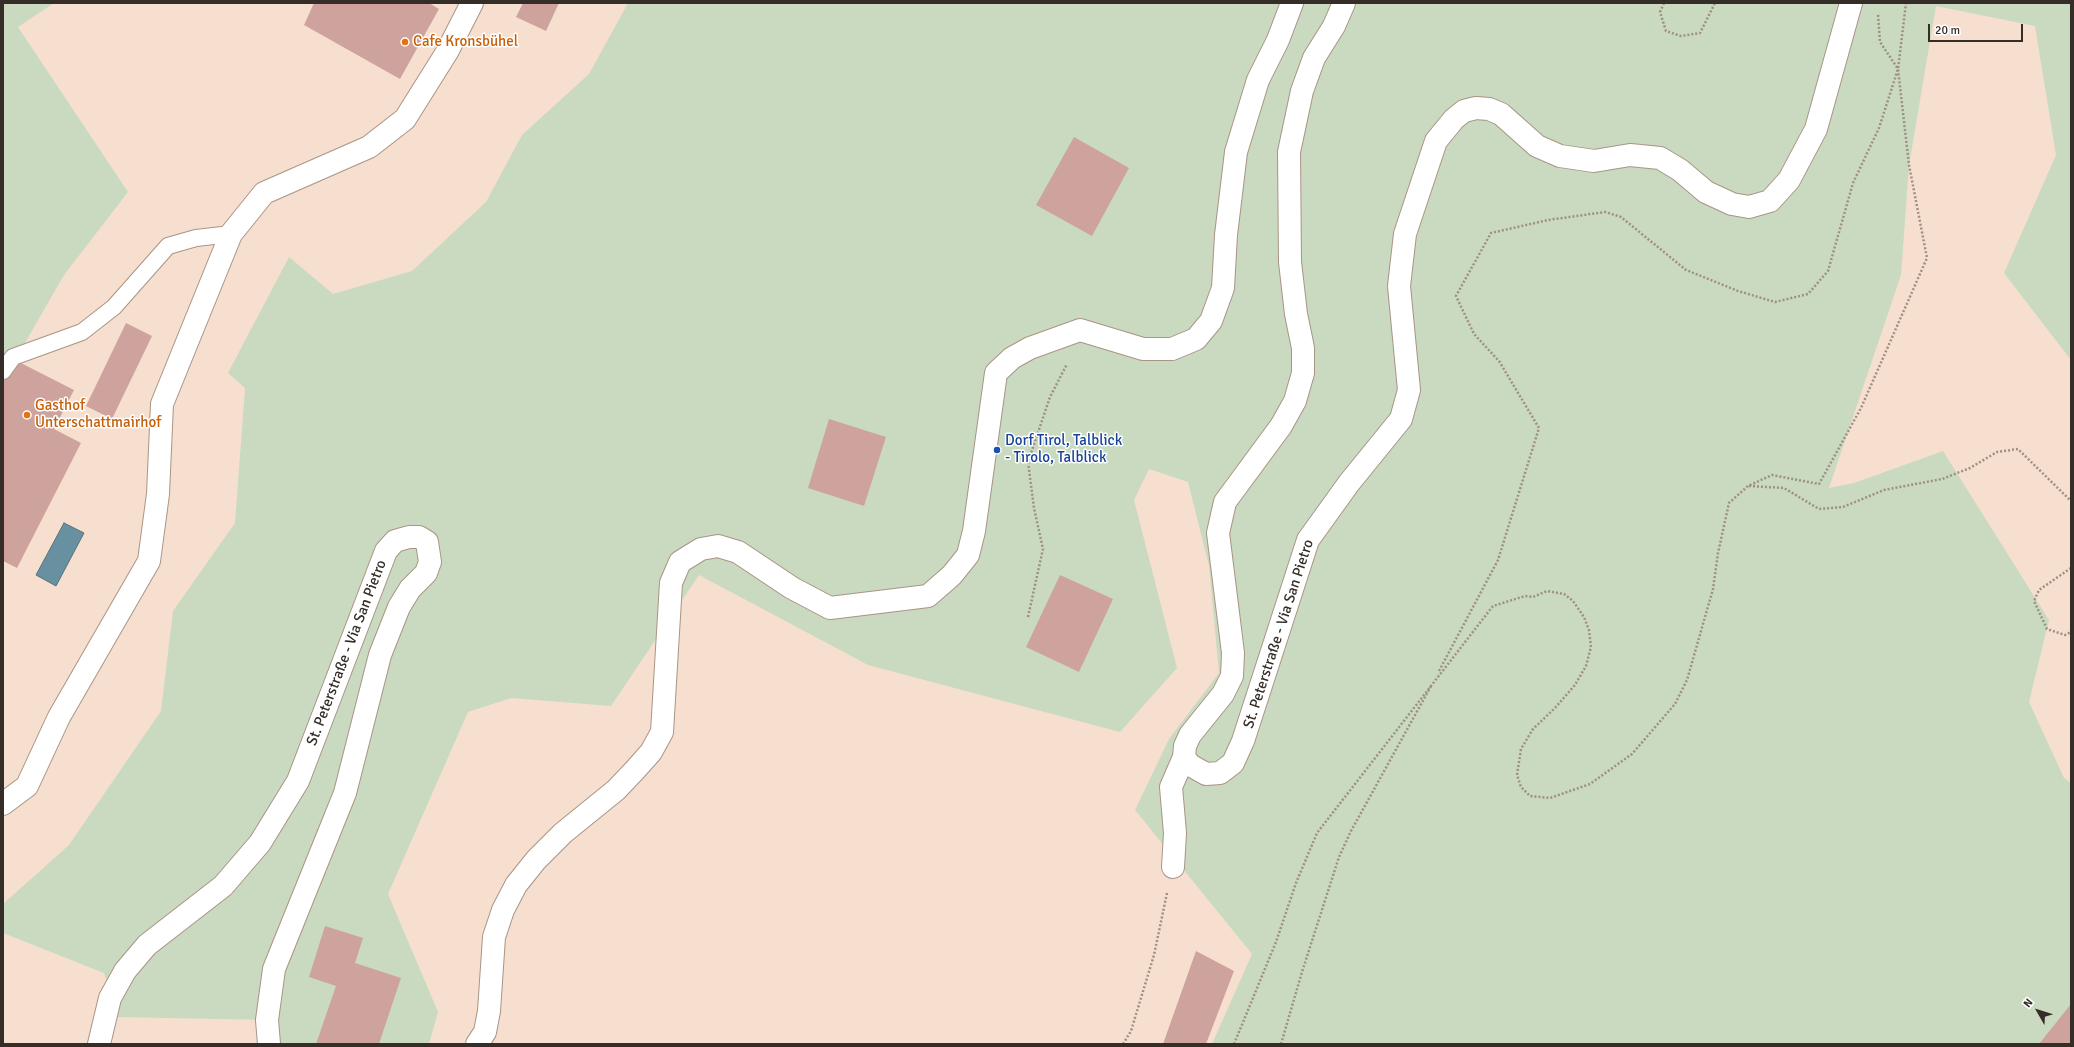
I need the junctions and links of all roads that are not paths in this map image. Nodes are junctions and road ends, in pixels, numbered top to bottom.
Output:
1 (472, 3) edge
2 (1292, 3) edge
3 (1344, 3) edge
4 (1851, 3) edge
5 (230, 234) junction
6 (3, 371) edge
7 (1184, 757) junction
8 (3, 804) edge
9 (1173, 867) road end
10 (99, 1044) edge
11 (269, 1044) edge
12 (477, 1044) edge

1 - 5 street
2 - 12 street
3 - 7 street, St. Peterstraße - Via San Pietro
4 - 7 street, St. Peterstraße - Via San Pietro
5 - 6 lane
5 - 8 street
7 - 9 street, St. Peterstraße - Via San Pietro
10 - 11 street, St. Peterstraße - Via San Pietro

